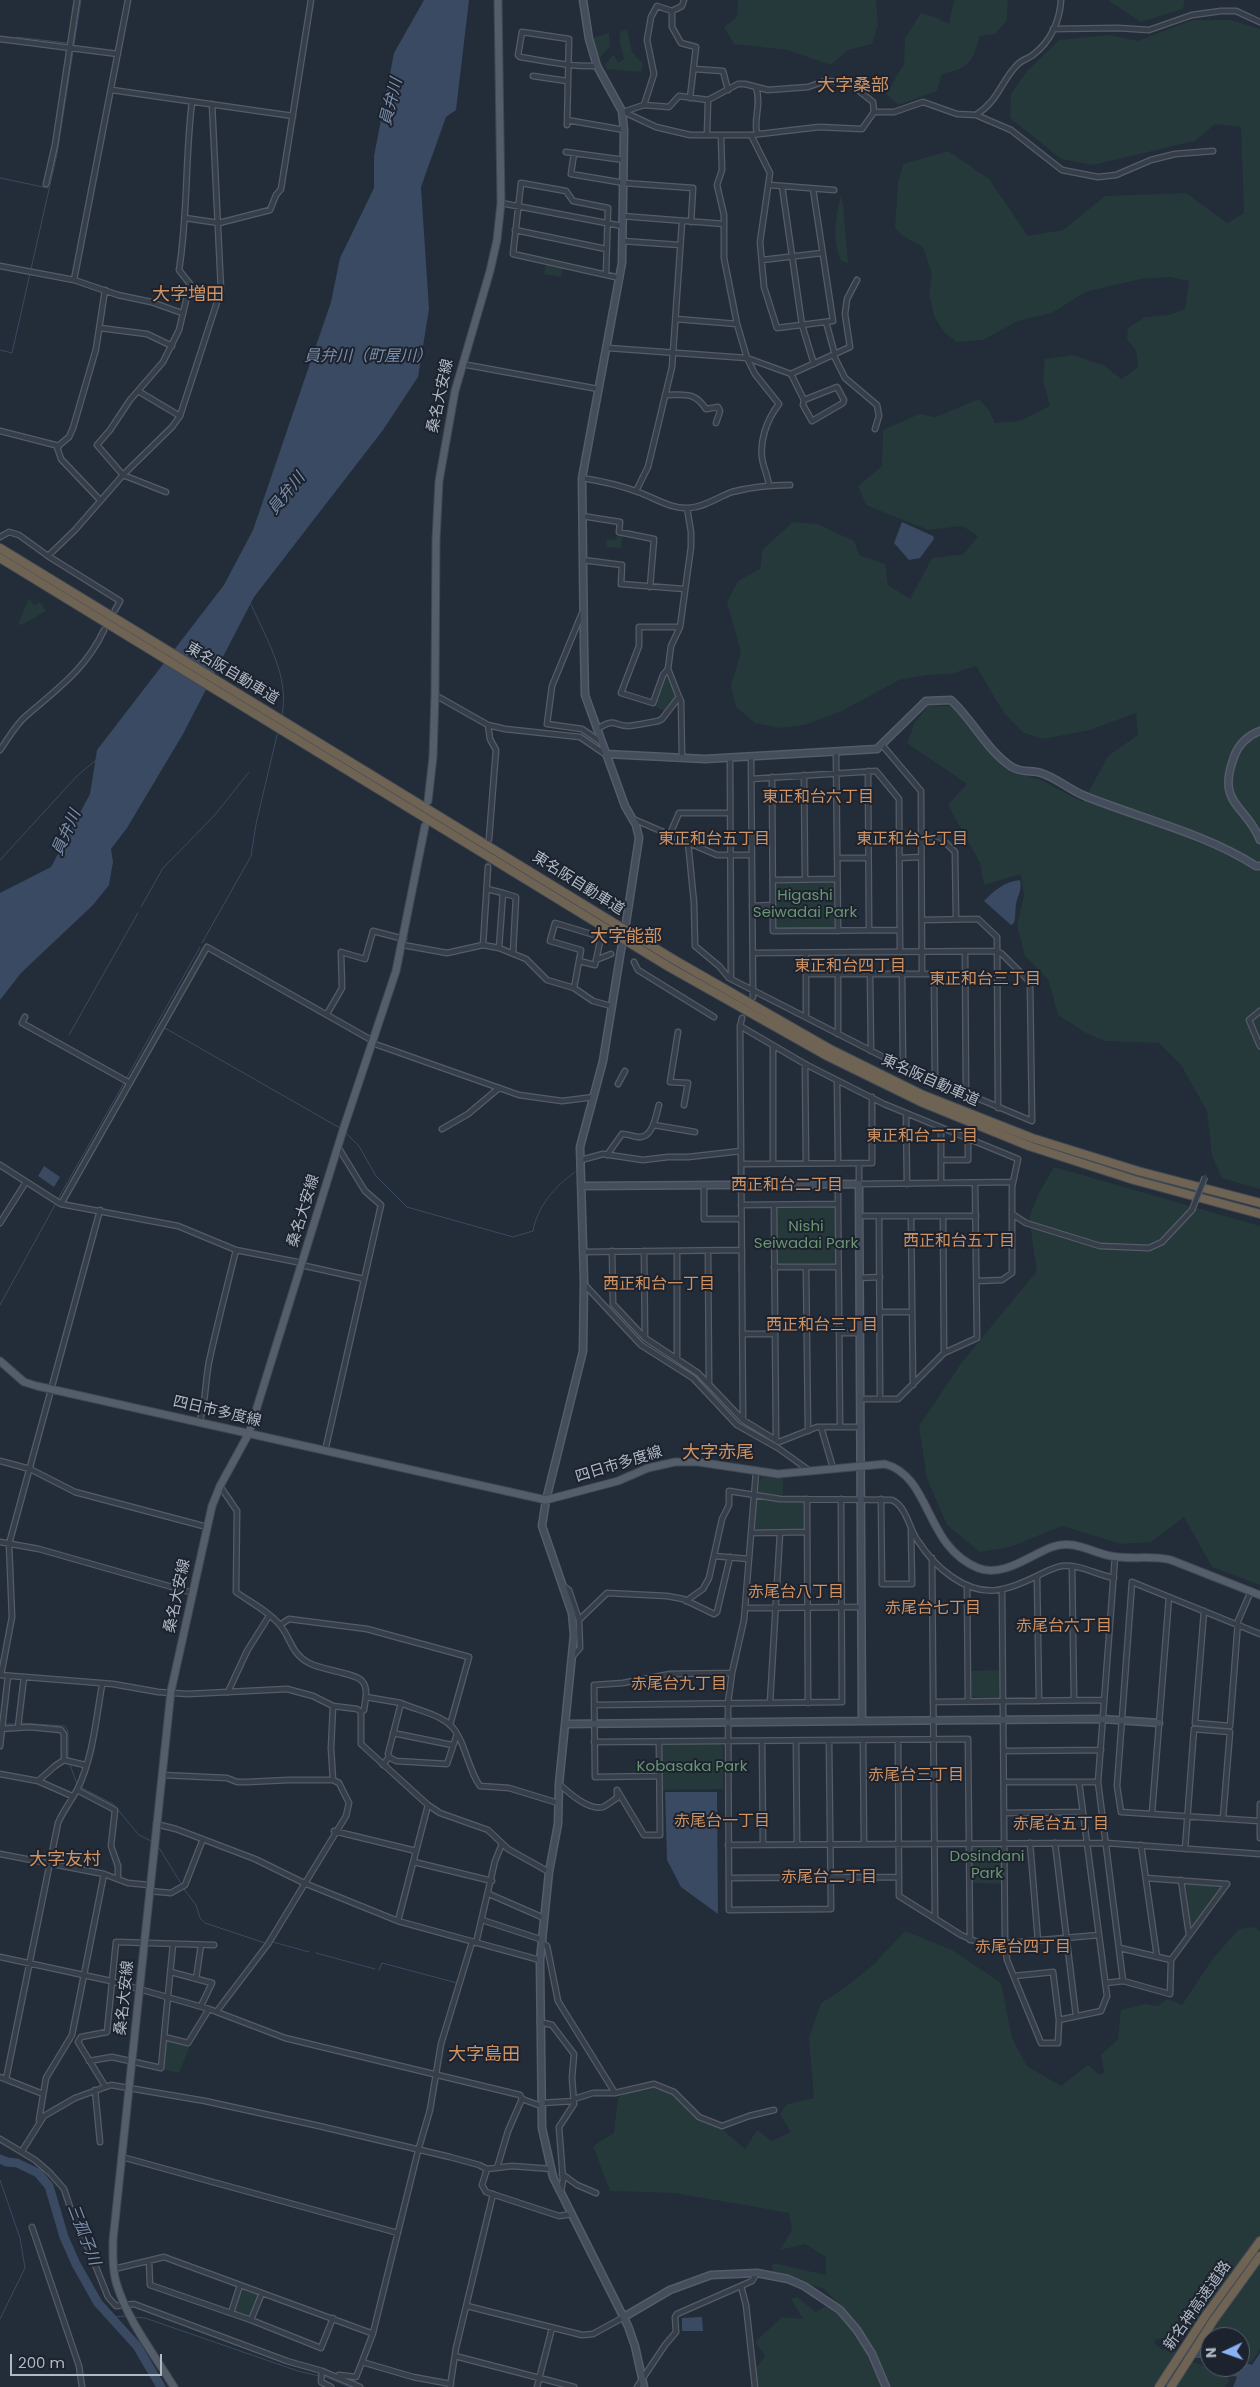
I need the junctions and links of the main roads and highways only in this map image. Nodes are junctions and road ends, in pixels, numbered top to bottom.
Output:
1 (498, 0) edge
2 (0, 548) edge
3 (4, 560) edge
4 (146, 643) junction
5 (428, 801) dead end
6 (425, 826) dead end
7 (1260, 1203) edge
8 (1260, 1214) edge
9 (0, 1361) edge
10 (249, 1434) junction
11 (1260, 1596) edge
12 (1260, 2241) edge
13 (1260, 2256) edge
14 (174, 2387) edge
15 (1159, 2387) edge
16 (1171, 2387) edge

1 - 5 main road, 桑名大安線
2 - 4 highway, 東名阪自動車道
3 - 4 highway, 東名阪自動車道
4 - 7 highway, 東名阪自動車道
4 - 8 highway, 東名阪自動車道
6 - 10 main road, 桑名大安線
9 - 10 main road, 四日市多度線
10 - 11 main road, 四日市多度線
10 - 14 main road, 桑名大安線
12 - 15 highway, 新名神高速道路
13 - 16 highway, 新名神高速道路

